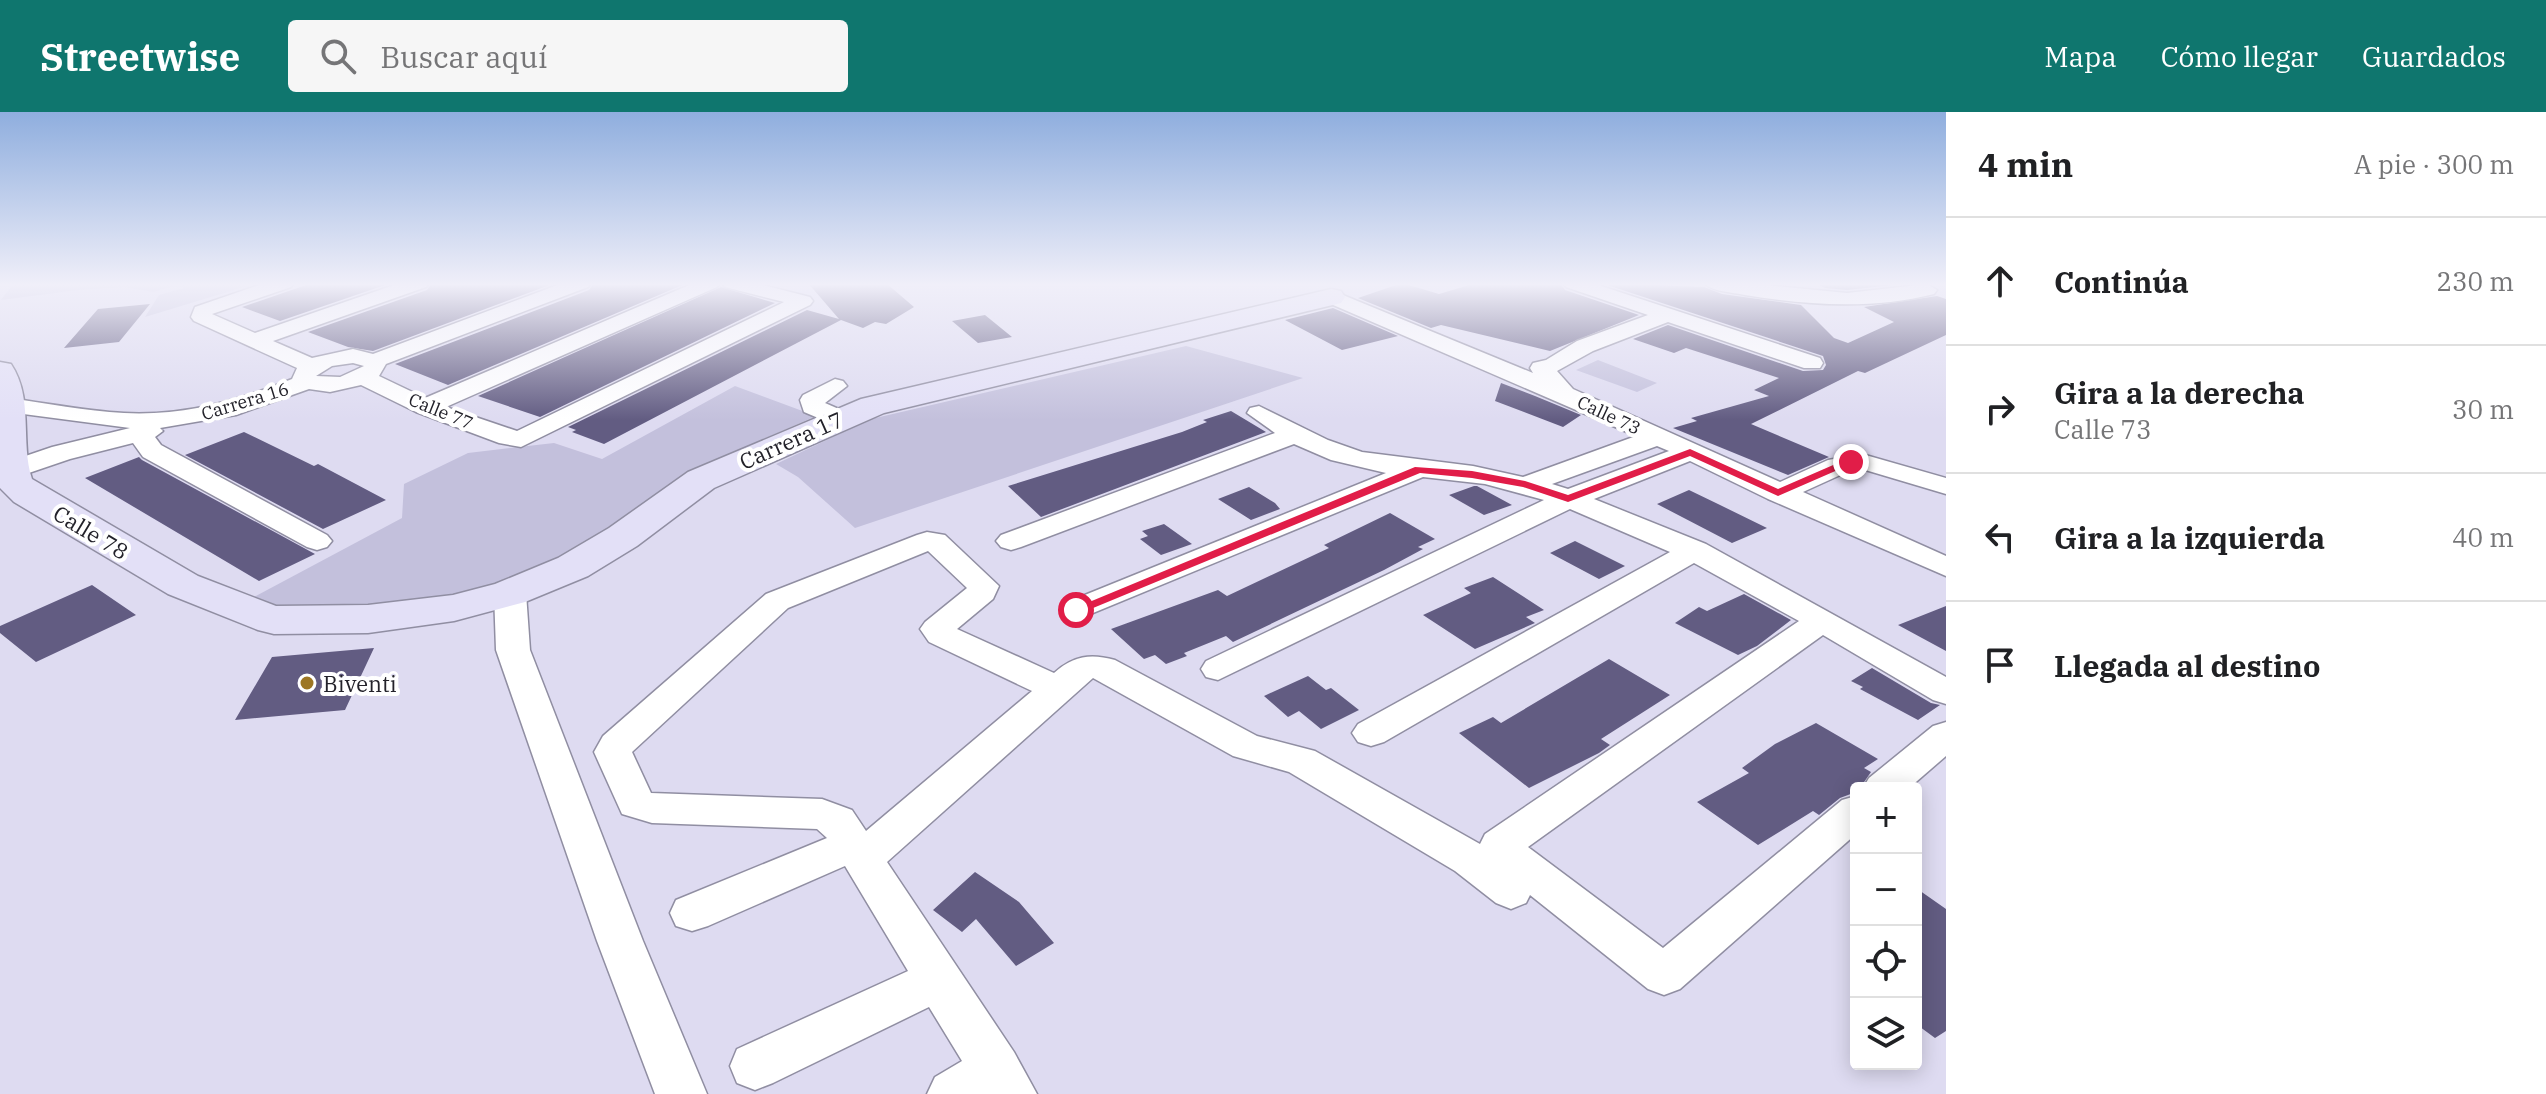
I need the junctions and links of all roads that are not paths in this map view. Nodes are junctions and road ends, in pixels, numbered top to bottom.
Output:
1 (229, 329) edge
2 (287, 329) edge
3 (450, 329) edge
4 (605, 329) edge
5 (746, 329) edge
6 (1173, 329) edge
7 (1413, 329) edge
8 (1439, 329) edge
9 (1630, 329) edge
10 (1708, 329) edge
11 (255, 340) junction
12 (1812, 363) dead end
13 (367, 365) junction
14 (1544, 372) junction
15 (309, 374) junction
16 (4, 388) edge
17 (1566, 395) junction
18 (425, 407) junction
19 (1259, 413) dead end
20 (94, 416) junction
21 (183, 418) junction
22 (139, 434) junction
23 (1294, 435) junction
24 (1657, 437) junction
25 (1690, 452) junction
26 (61, 453) junction
27 (1419, 469) junction
28 (11, 470) junction
29 (1525, 485) junction
30 (1946, 486) edge
31 (1778, 493) junction
32 (1568, 499) junction
33 (317, 541) dead end
34 (1011, 541) dead end
35 (1695, 550) junction
36 (1946, 567) edge
37 (510, 593) junction
38 (1076, 610) dead end
39 (274, 620) joint
40 (1821, 621) junction
41 (1218, 669) dead end
42 (1057, 688) junction
43 (1946, 692) edge
44 (1371, 733) dead end
45 (1946, 735) edge
46 (1890, 782) edge
47 (1850, 816) edge
48 (858, 852) junction
49 (1511, 891) dead end
50 (692, 913) dead end
51 (940, 979) junction
52 (755, 1066) dead end
53 (1003, 1082) edge
54 (681, 1094) edge
55 (953, 1094) edge

1 - 11 street
2 - 11 street
3 - 13 street
4 - 18 street
5 - 18 street, Calle 77
6 - 37 street, Carrera 17
7 - 17 street, Calle 73
8 - 14 street
9 - 14 street
10 - 12 street
11 - 15 street
13 - 15 street, Carrera 16
13 - 18 street, Calle 77
14 - 17 street
15 - 21 street, Carrera 16
16 - 20 street
16 - 28 street
17 - 24 street, Calle 73
19 - 23 street
20 - 21 street
20 - 26 street
21 - 22 street
22 - 26 street
22 - 33 street
23 - 27 street
23 - 34 street
24 - 25 street, Calle 73
24 - 29 street
25 - 31 street, Calle 73
25 - 32 street
26 - 28 street
27 - 29 street
27 - 38 street
28 - 39 street, Calle 78
29 - 32 street
30 - 31 street
31 - 36 street, Calle 73
32 - 35 street
32 - 41 street
35 - 40 street
35 - 44 street
37 - 39 street, Carrera 17
37 - 54 street
40 - 43 street
40 - 47 street
42 - 48 street
42 - 48 street
42 - 49 street
45 - 46 street
48 - 50 street
48 - 51 street
51 - 52 street
51 - 53 street
53 - 55 street

